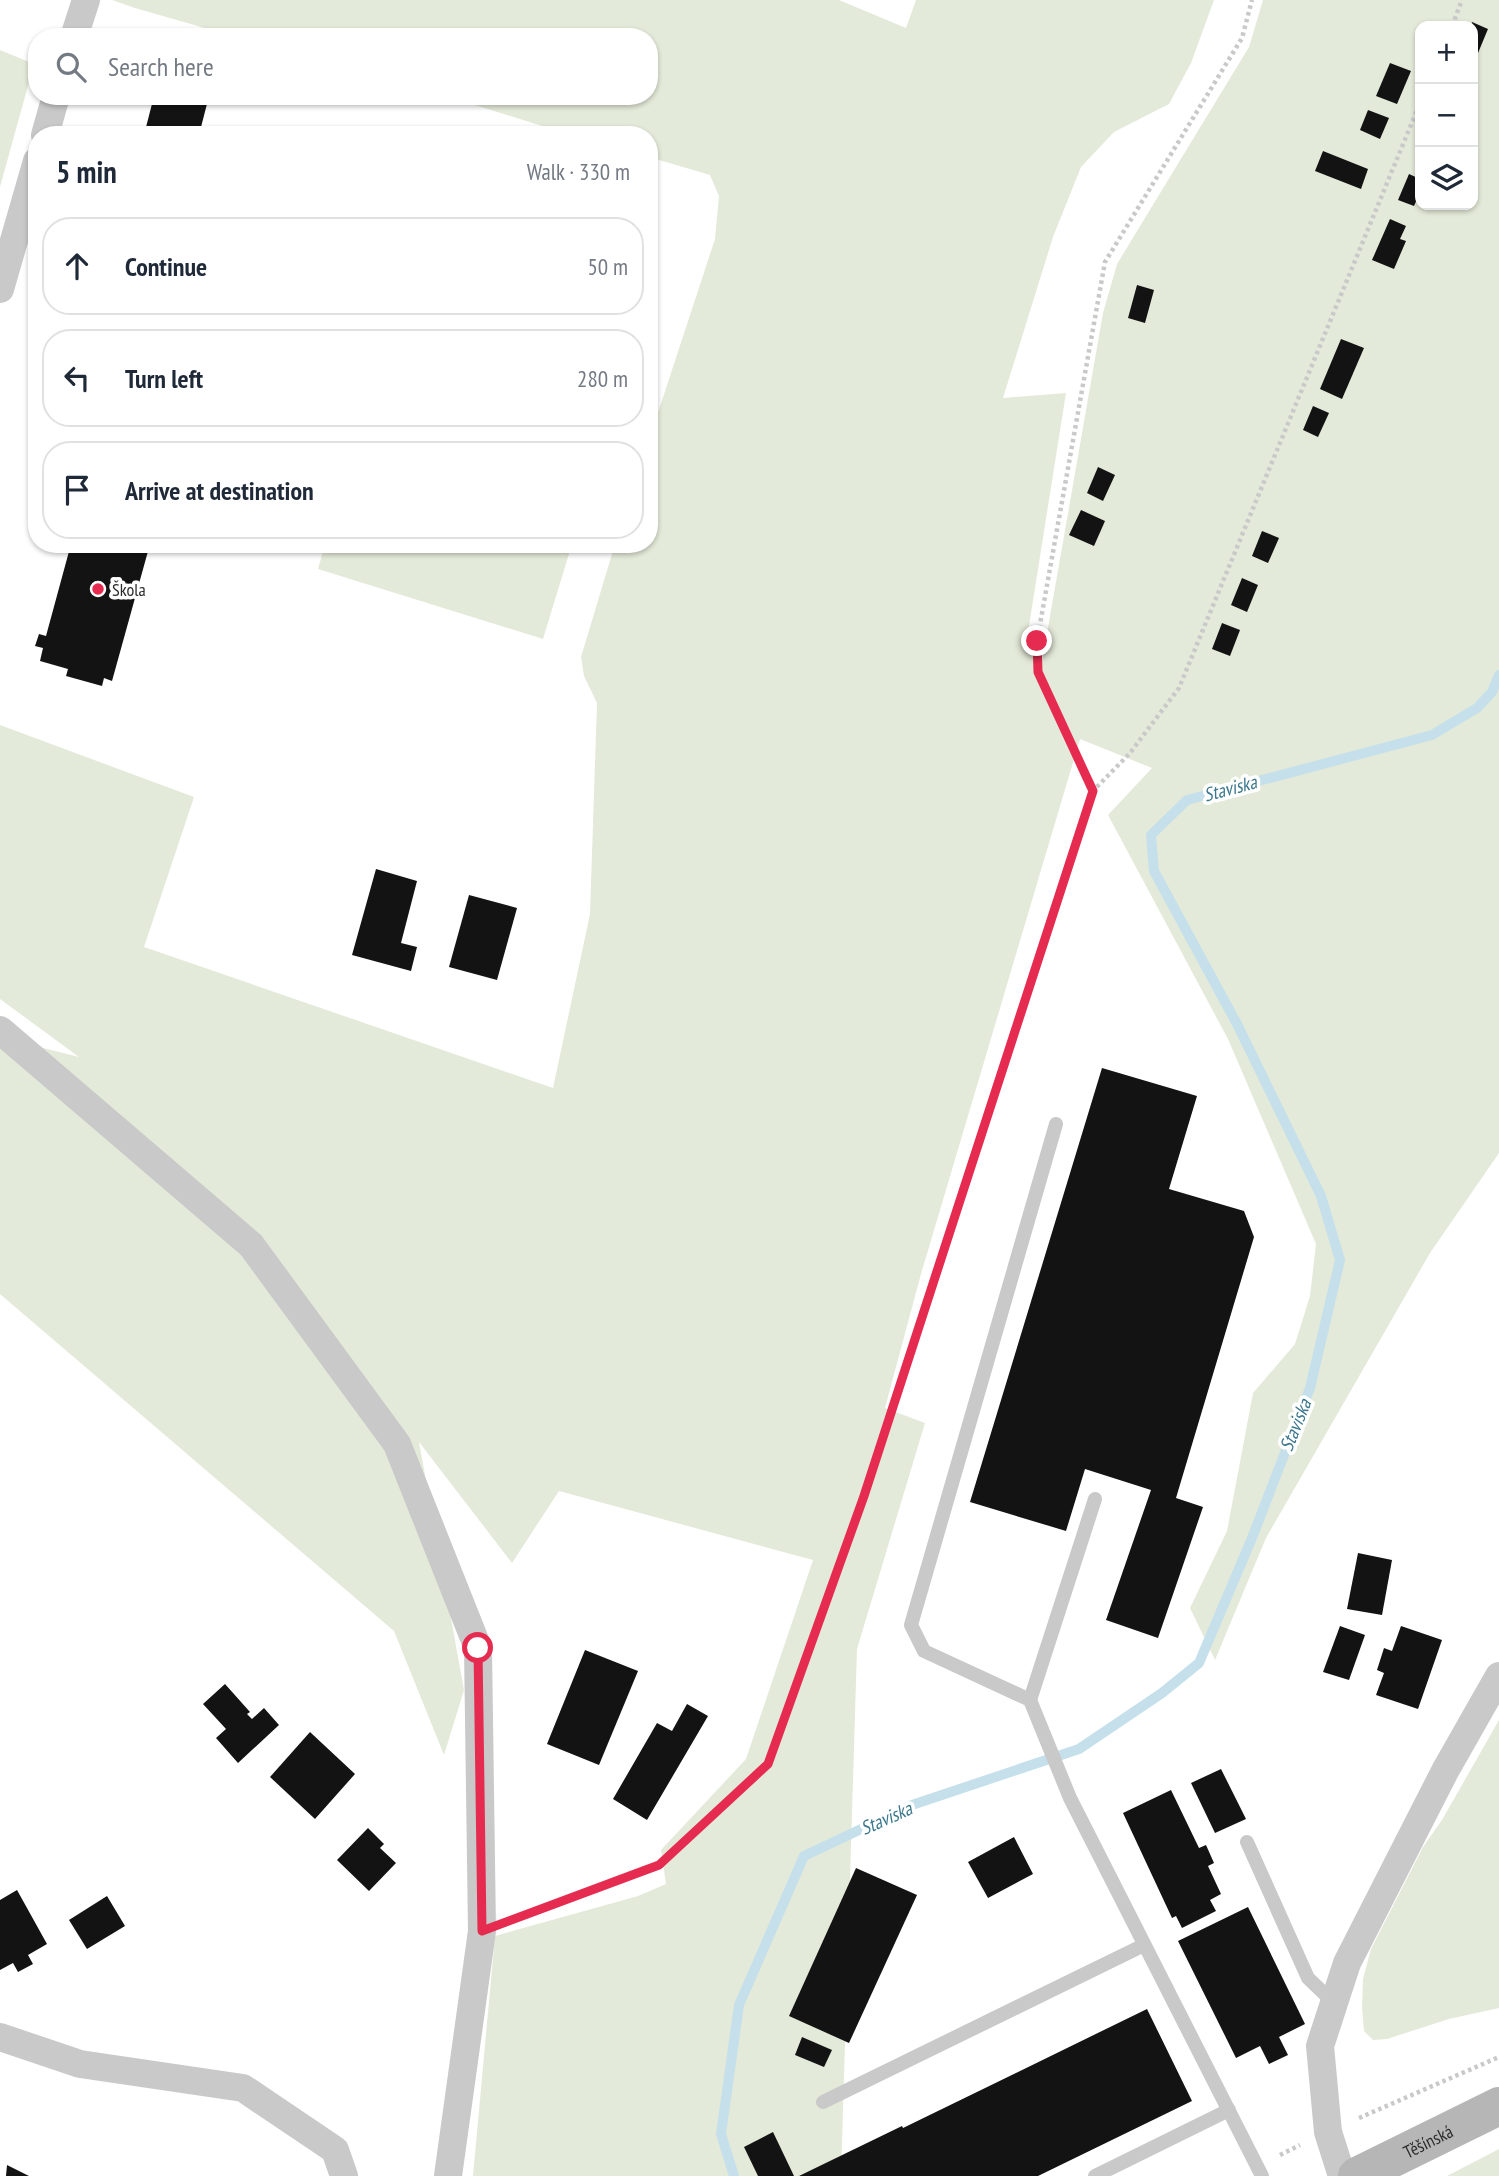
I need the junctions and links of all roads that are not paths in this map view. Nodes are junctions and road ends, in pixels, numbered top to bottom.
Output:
1 (86, 0) edge
2 (78, 28) edge
3 (53, 105) edge
4 (48, 126) edge
5 (28, 192) edge
6 (0, 289) edge
7 (0, 1030) edge
8 (1056, 1124) dead end
9 (1095, 1499) dead end
10 (1499, 1676) edge
11 (1030, 1700) junction
12 (1247, 1842) dead end
13 (1144, 1945) junction
14 (1334, 2003) junction
15 (0, 2037) edge
16 (823, 2102) dead end
17 (1499, 2106) edge
18 (1228, 2110) junction
19 (344, 2176) edge
20 (448, 2176) edge
21 (1095, 2176) edge
22 (1262, 2176) edge
23 (1342, 2176) edge
24 (1357, 2176) edge

1 - 2 street
3 - 4 street
5 - 6 street
7 - 20 street
8 - 11 lane
9 - 11 lane
10 - 14 street
11 - 13 lane
12 - 14 lane
13 - 16 lane
13 - 18 lane
14 - 23 street
15 - 19 street
17 - 24 main road, Těšínská
18 - 21 lane
18 - 22 lane

